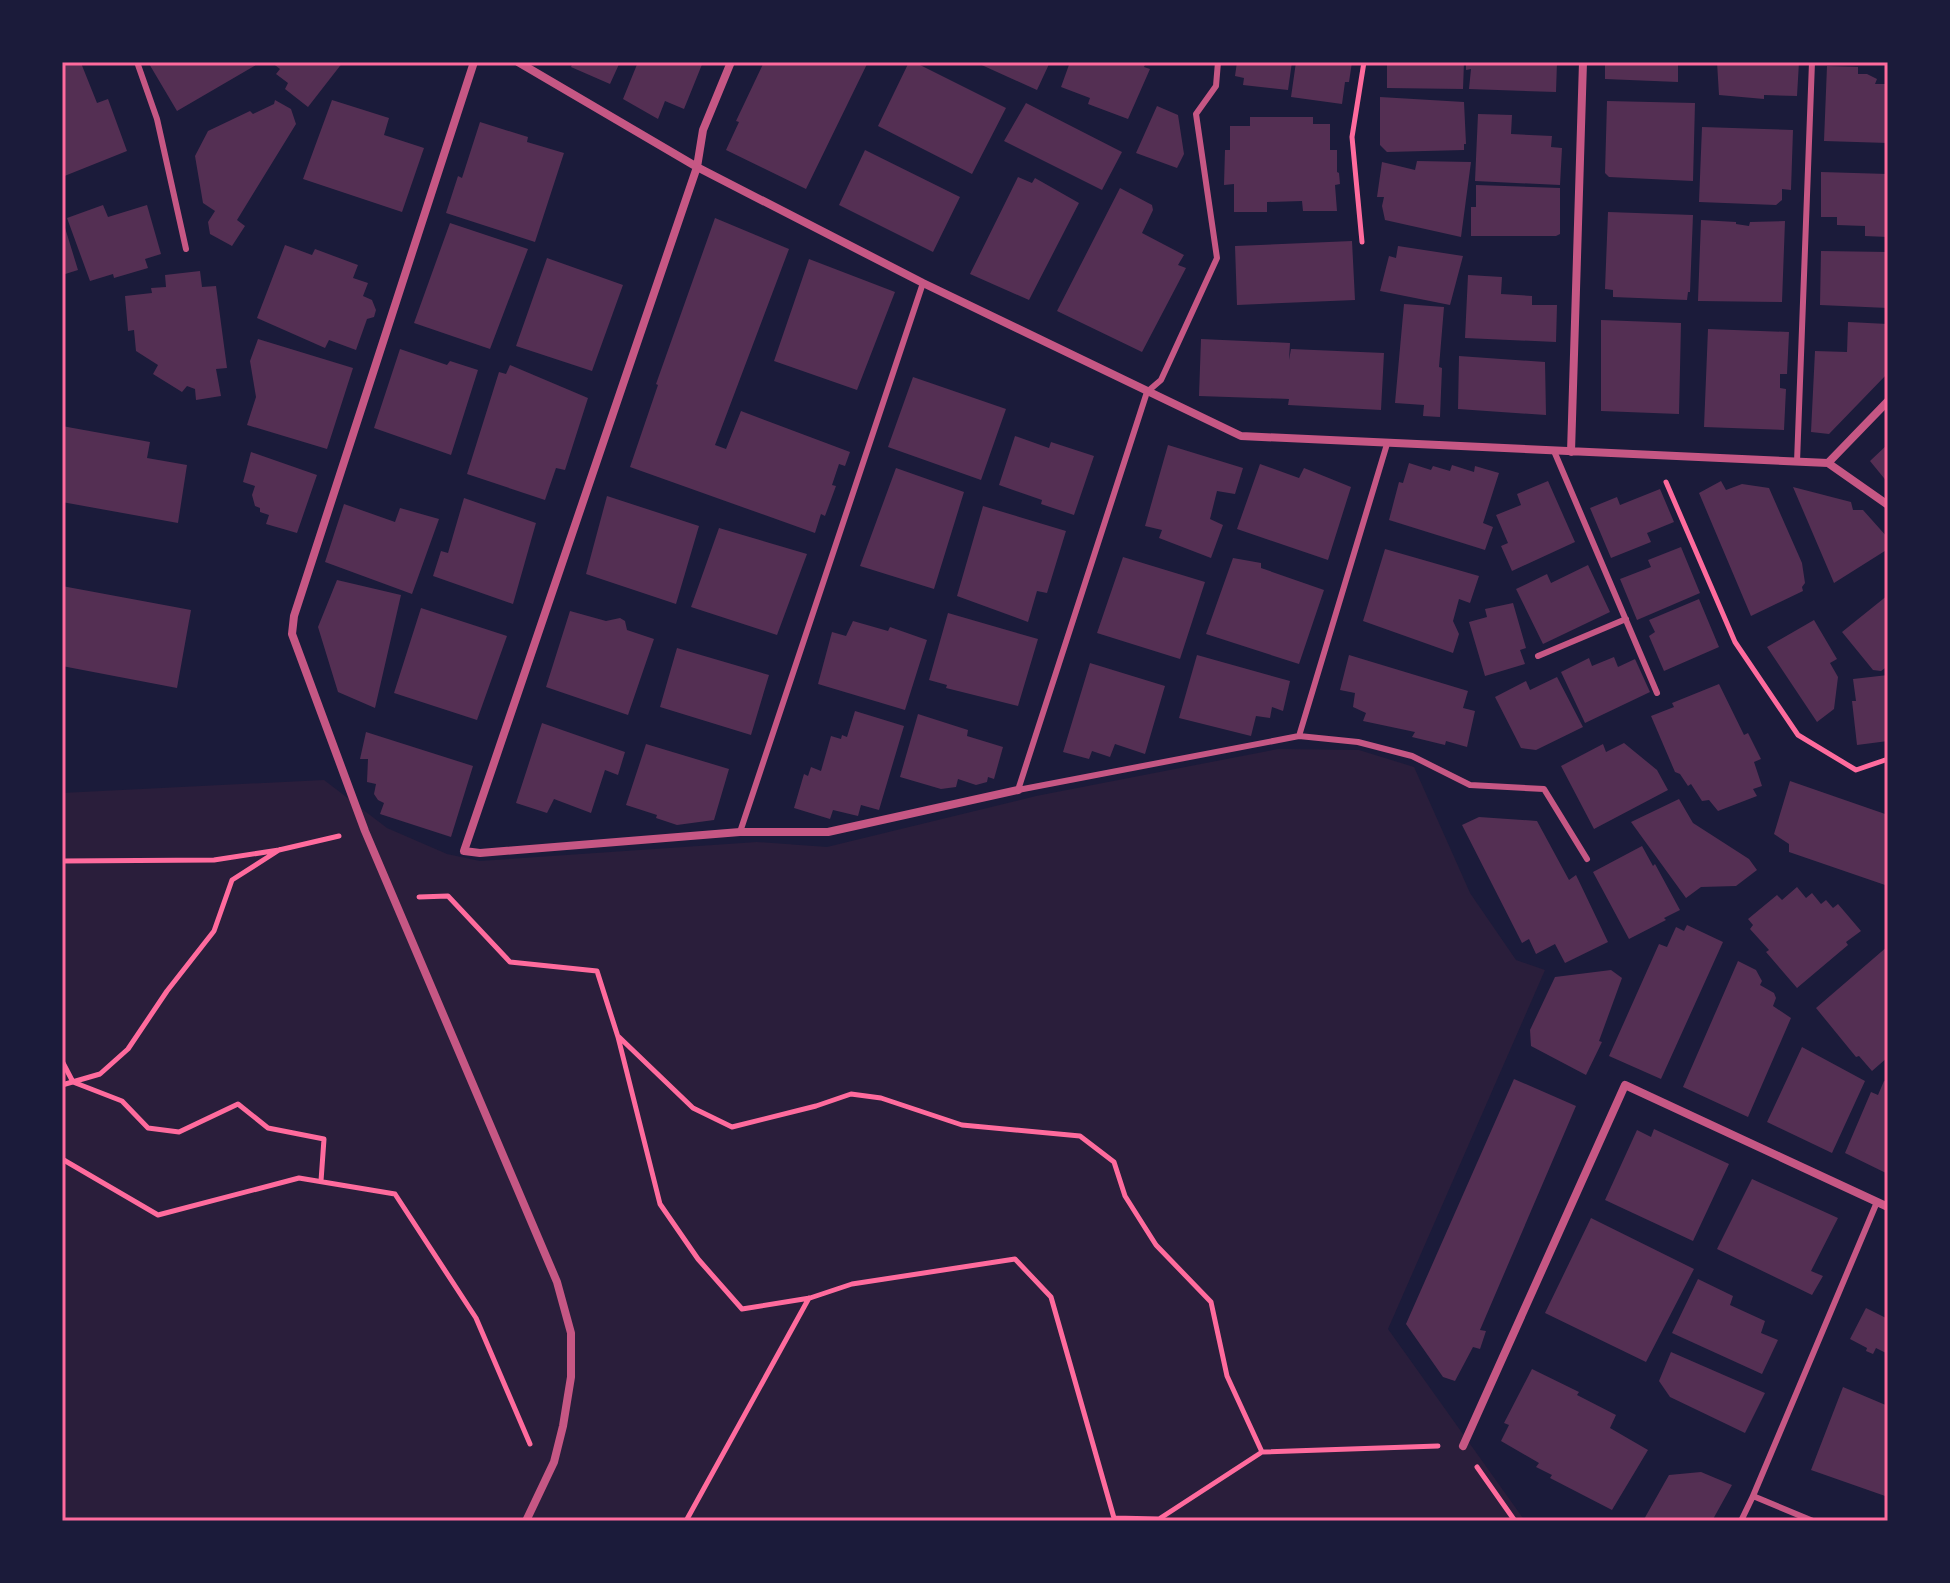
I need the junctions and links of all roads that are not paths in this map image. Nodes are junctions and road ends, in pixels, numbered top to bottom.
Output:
1 (137, 62) edge
2 (474, 62) edge
3 (518, 62) edge
4 (731, 62) edge
5 (1218, 62) edge
6 (1583, 62) edge
7 (1812, 62) edge
8 (697, 167) junction
9 (186, 249) dead end
10 (923, 283) junction
11 (1147, 392) junction
12 (1888, 401) edge
13 (1387, 444) junction
14 (1554, 451) junction
15 (1571, 452) junction
16 (1797, 462) junction
17 (1828, 463) junction
18 (1888, 505) edge
19 (1626, 619) junction
20 (1538, 656) dead end
21 (1657, 693) dead end
22 (1299, 736) junction
23 (1018, 790) junction
24 (740, 832) junction
25 (1587, 859) dead end
26 (1877, 1202) junction
27 (1888, 1207) edge
28 (1463, 1446) road end
29 (1753, 1496) junction
30 (526, 1520) edge
31 (1741, 1521) edge
32 (1813, 1521) edge

1 - 9 lane
2 - 30 street
3 - 8 street
4 - 8 street
5 - 11 lane
6 - 15 street
7 - 16 lane
8 - 10 street
8 - 24 street
10 - 11 street
10 - 24 lane
11 - 13 street
11 - 23 lane
12 - 17 street
13 - 14 street
13 - 22 lane
14 - 15 street
14 - 19 lane
15 - 16 street
16 - 17 street
17 - 18 street
19 - 20 lane
19 - 21 lane
22 - 23 lane
22 - 25 lane
23 - 24 street
26 - 27 street
26 - 28 street
26 - 29 lane
29 - 31 lane
29 - 32 lane

